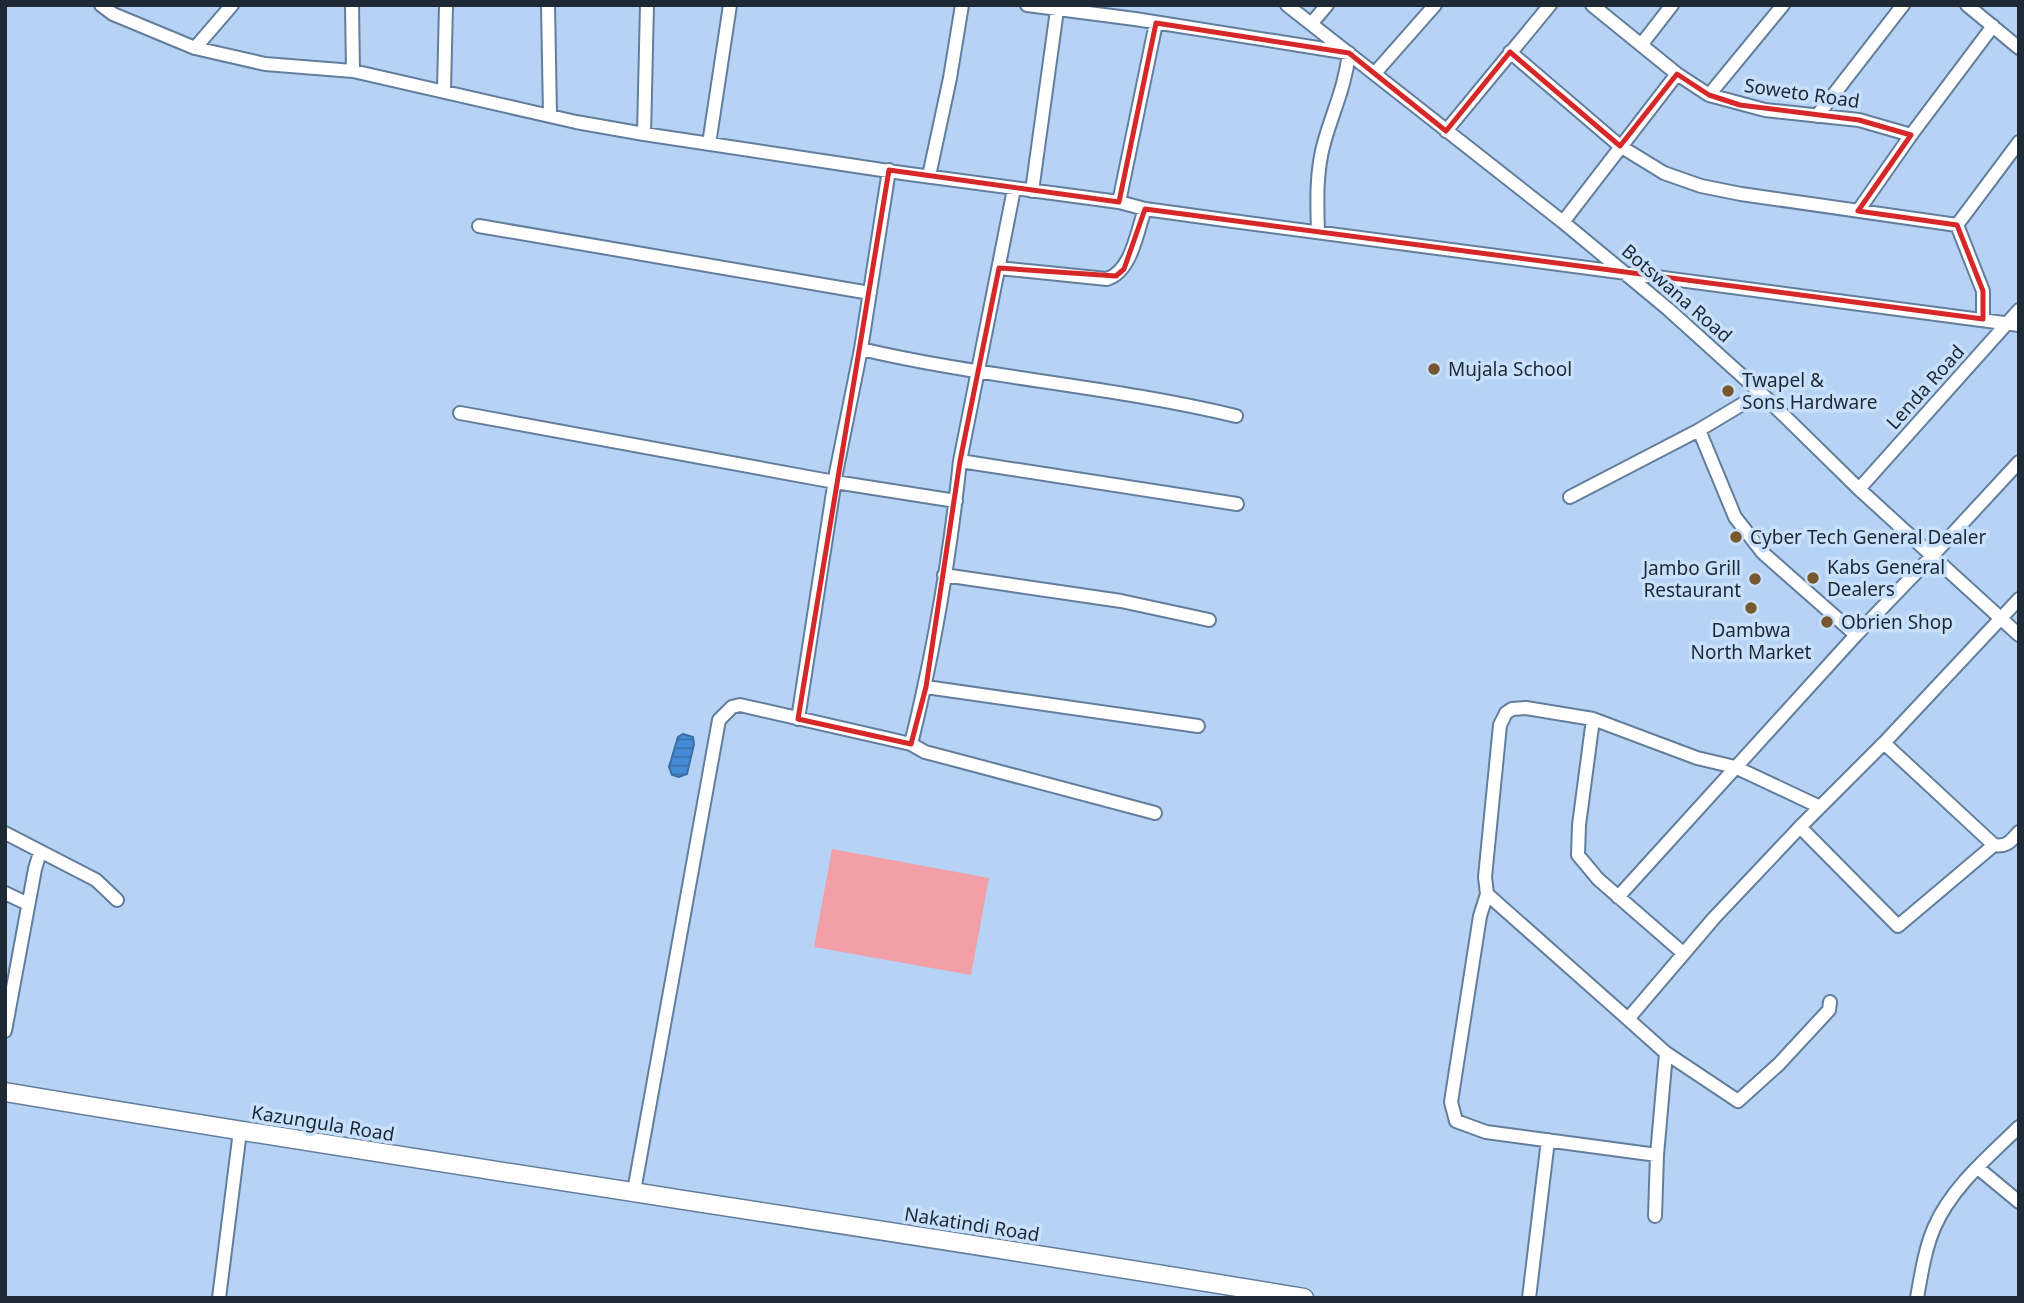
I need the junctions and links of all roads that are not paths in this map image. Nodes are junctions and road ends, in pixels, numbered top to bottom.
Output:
1 (232, 5) edge
2 (352, 5) edge
3 (446, 5) edge
4 (548, 5) edge
5 (647, 5) edge
6 (730, 5) edge
7 (962, 5) edge
8 (1027, 5) edge
9 (1287, 5) edge
10 (1326, 5) edge
11 (1435, 5) edge
12 (1550, 5) edge
13 (1592, 5) edge
14 (1672, 5) edge
15 (1783, 5) edge
16 (1903, 5) edge
17 (1967, 5) edge
18 (103, 6) edge
19 (1098, 9) edge
20 (1057, 10) junction
21 (1156, 23) junction
22 (1311, 24) junction
23 (1993, 26) junction
24 (1641, 45) junction
25 (195, 48) junction
26 (2019, 48) edge
27 (1510, 52) junction
28 (1349, 53) junction
29 (353, 71) junction
30 (1375, 73) junction
31 (1677, 74) junction
32 (444, 91) junction
33 (1709, 95) junction
34 (550, 115) junction
35 (1817, 116) junction
36 (1446, 131) junction
37 (644, 134) junction
38 (1911, 135) junction
39 (2019, 142) edge
40 (709, 144) junction
41 (1620, 146) junction
42 (889, 170) junction
43 (929, 176) junction
44 (1014, 189) junction
45 (1032, 191) junction
46 (1119, 202) junction
47 (1145, 209) junction
48 (1858, 211) junction
49 (1563, 222) junction
50 (1956, 225) junction
51 (479, 226) dead end
52 (1318, 231) junction
53 (999, 268) junction
54 (1629, 275) junction
55 (870, 293) junction
56 (2019, 310) edge
57 (1983, 319) junction
58 (2014, 324) edge
59 (860, 349) junction
60 (979, 371) junction
61 (1761, 394) junction
62 (460, 413) dead end
63 (1236, 416) dead end
64 (1699, 430) junction
65 (960, 461) junction
66 (2019, 462) edge
67 (835, 482) junction
68 (1859, 489) junction
69 (1570, 497) dead end
70 (956, 501) junction
71 (1237, 504) dead end
72 (1933, 555) junction
73 (944, 575) junction
74 (2019, 599) edge
75 (2001, 618) junction
76 (1209, 620) dead end
77 (1856, 635) junction
78 (2019, 635) edge
79 (926, 687) junction
80 (798, 719) junction
81 (1592, 719) junction
82 (1198, 726) dead end
83 (1884, 743) junction
84 (911, 744) junction
85 (1734, 767) junction
86 (1820, 807) junction
87 (1155, 813) dead end
88 (1800, 827) junction
89 (2019, 832) edge
90 (5, 833) edge
91 (1994, 845) junction
92 (40, 852) junction
93 (5, 893) edge
94 (1487, 894) junction
95 (1618, 897) junction
96 (117, 900) dead end
97 (28, 904) junction
98 (1683, 953) junction
99 (10, 984) edge
100 (1830, 1002) dead end
101 (1628, 1019) junction
102 (5, 1031) edge
103 (1666, 1053) junction
104 (5, 1092) edge
105 (2019, 1127) edge
106 (240, 1131) junction
107 (1548, 1140) junction
108 (1657, 1155) junction
109 (1978, 1168) junction
110 (634, 1191) junction
111 (2019, 1202) edge
112 (1655, 1216) dead end
113 (219, 1298) edge
114 (1304, 1298) edge
115 (1529, 1298) edge
116 (1917, 1298) edge

1 - 25 street
2 - 29 street
3 - 32 street
4 - 34 street
5 - 37 street
6 - 40 street
7 - 43 street
8 - 20 street
9 - 22 street, Botswana Road
10 - 22 street
11 - 30 street
12 - 27 street
13 - 24 street, Soweto Road
14 - 24 street
15 - 33 street
16 - 35 street
17 - 23 street
18 - 25 street
19 - 20 street
19 - 21 street
20 - 45 street
21 - 28 street
21 - 46 street
22 - 28 street, Botswana Road
23 - 26 street
23 - 38 street
24 - 31 street, Soweto Road
25 - 29 street
27 - 36 street
27 - 41 street
28 - 30 street, Botswana Road
28 - 52 street
29 - 32 street
30 - 36 street, Botswana Road
31 - 33 street, Soweto Road
31 - 41 street
32 - 34 street
33 - 35 street, Soweto Road
34 - 37 street
35 - 38 street, Soweto Road
36 - 49 street, Botswana Road
37 - 40 street
38 - 48 street
39 - 50 street
40 - 42 street
41 - 48 street
41 - 49 street
42 - 43 street
42 - 55 street
43 - 44 street
44 - 45 street
44 - 53 street
45 - 46 street
46 - 47 street
47 - 52 street
47 - 53 street
48 - 50 street
49 - 54 street, Botswana Road
50 - 57 street
51 - 55 street
52 - 54 street
53 - 60 street
54 - 57 street
54 - 61 street, Botswana Road
55 - 59 street
56 - 58 street, Lenda Road
57 - 58 street
58 - 68 street, Lenda Road
59 - 60 street
59 - 67 street
60 - 63 street
60 - 65 street
61 - 64 street
61 - 68 street, Botswana Road
62 - 67 street
64 - 69 street
64 - 77 street
65 - 70 street
65 - 71 street
66 - 72 street
67 - 70 street
67 - 80 street
68 - 72 street, Botswana Road
70 - 73 street
72 - 75 street, Botswana Road
72 - 77 street
73 - 76 street
73 - 79 street
74 - 75 street
75 - 78 street, Botswana Road
75 - 83 street
77 - 85 street
79 - 82 street
79 - 84 street
80 - 84 street
80 - 110 street
81 - 85 street
81 - 94 street
81 - 95 street
83 - 86 street
83 - 91 street
84 - 87 street
85 - 86 street
85 - 95 street
86 - 88 street
88 - 91 street
88 - 98 street
89 - 91 street
90 - 92 street
92 - 96 street
92 - 97 street
93 - 97 street
94 - 101 street
94 - 107 street
95 - 98 street
97 - 99 street
98 - 101 street
99 - 102 street
100 - 103 street
101 - 103 street
103 - 108 street
104 - 106 highway, Kazungula Road
105 - 109 street
106 - 110 highway, Kazungula Road
106 - 113 street
107 - 108 street
107 - 115 street
108 - 112 street
109 - 111 street
109 - 116 street
110 - 114 highway, Nakatindi Road

